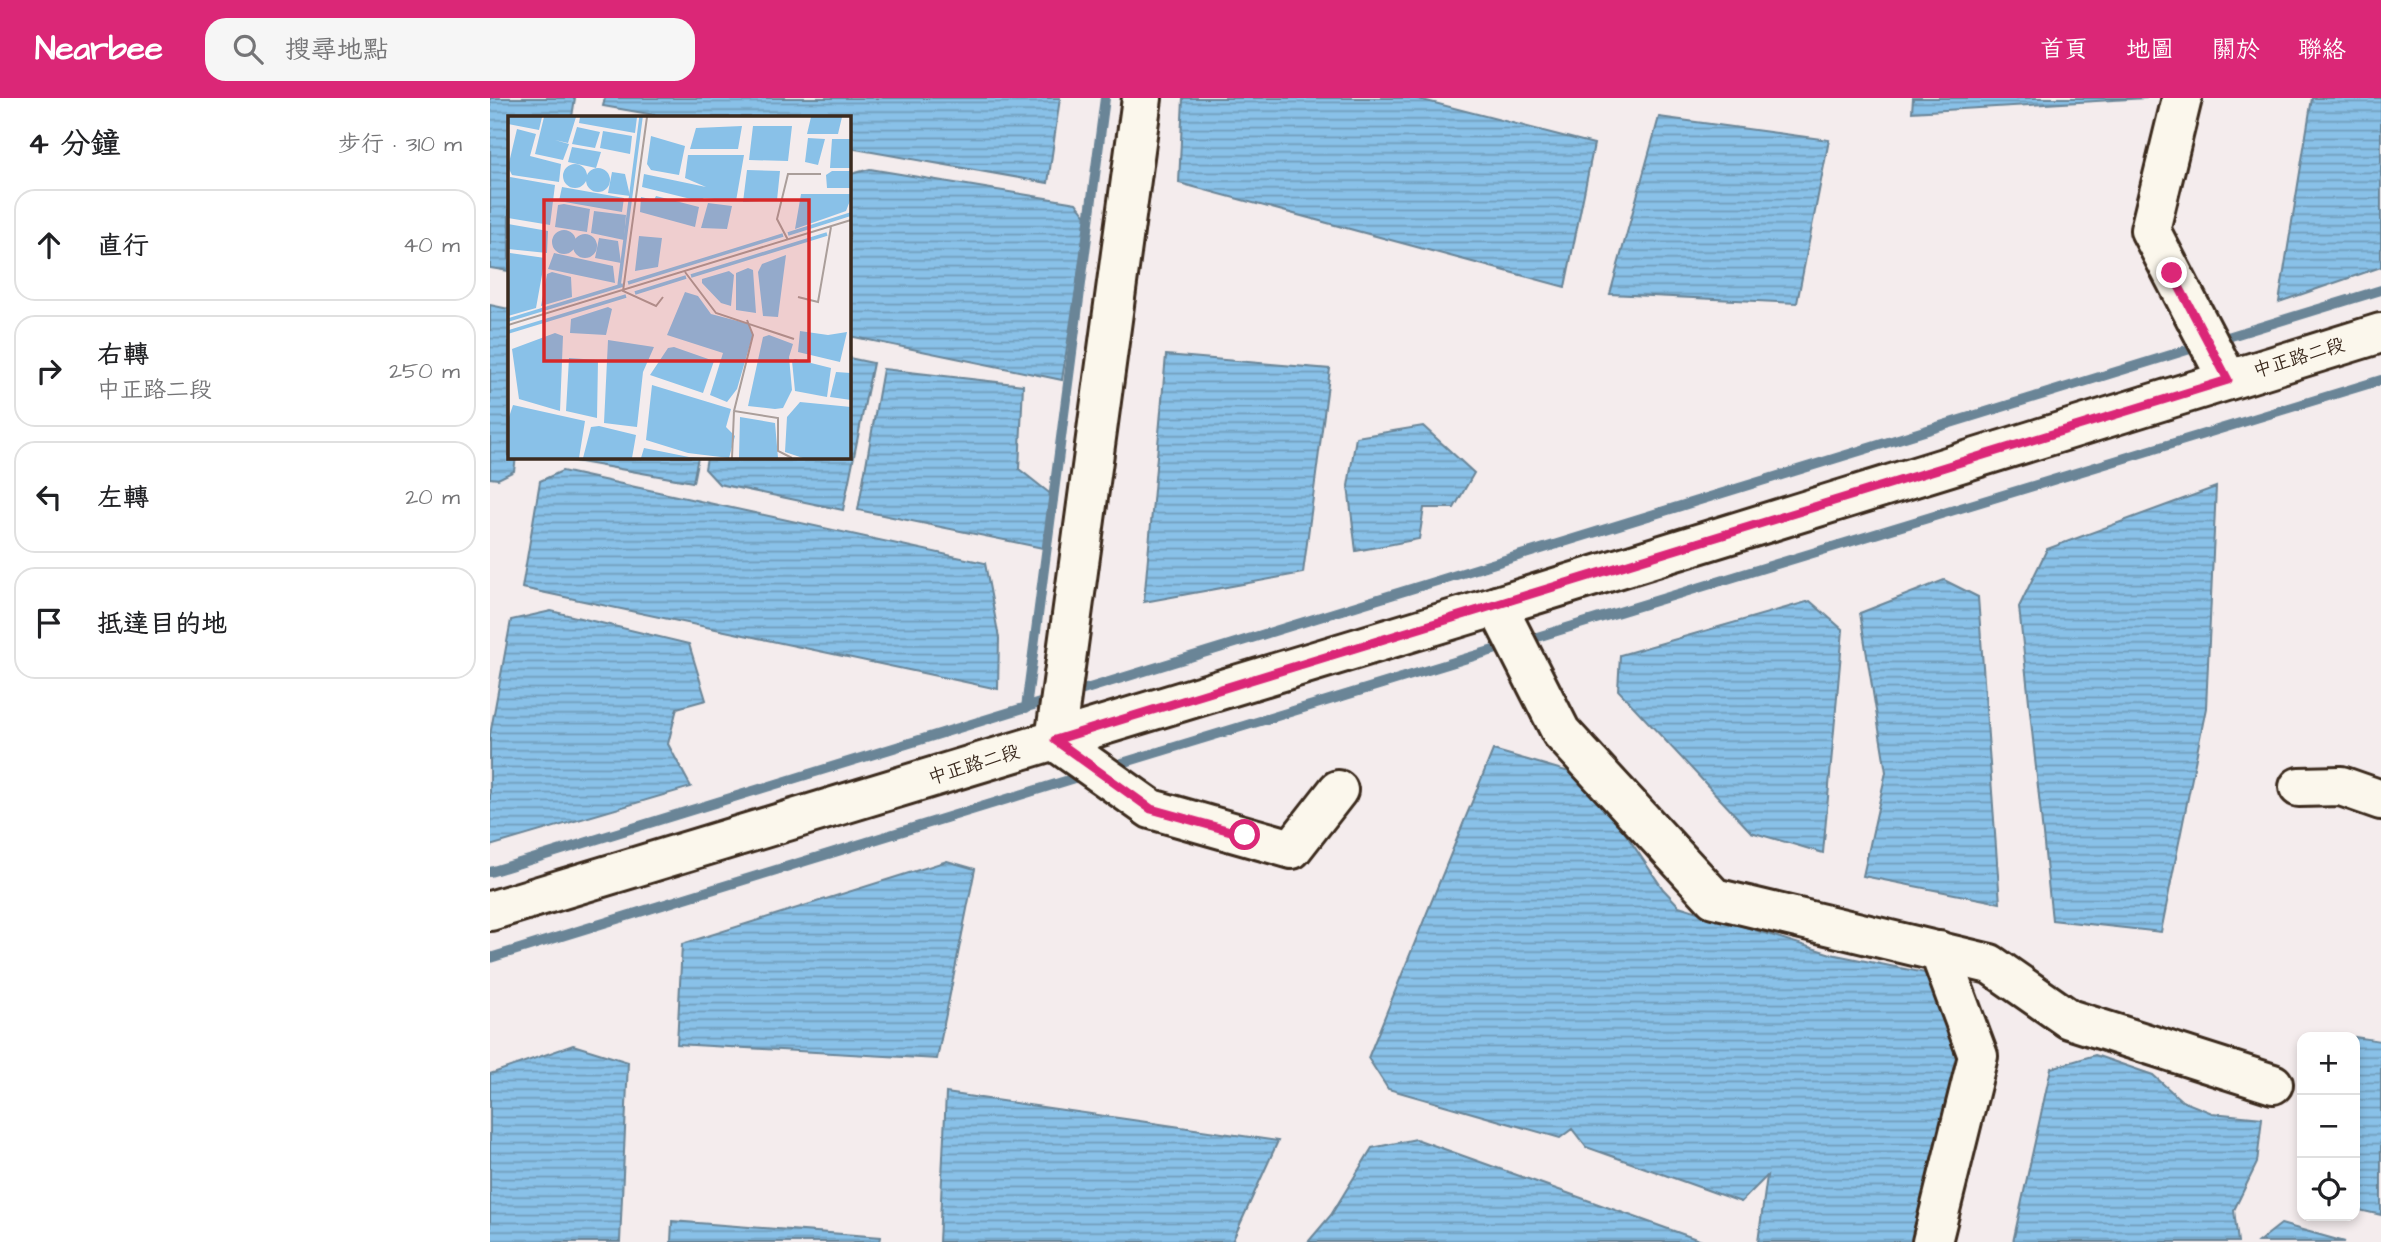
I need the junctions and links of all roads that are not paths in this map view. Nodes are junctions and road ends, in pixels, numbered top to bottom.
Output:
1 (1142, 98) edge
2 (2182, 98) edge
3 (2381, 333) edge
4 (2228, 380) junction
5 (1497, 606) junction
6 (1055, 740) junction
7 (2299, 787) dead end
8 (1338, 790) dead end
9 (2381, 800) edge
10 (490, 911) edge
11 (1939, 951) junction
12 (2273, 1084) dead end
13 (1932, 1242) edge

1 - 6 main road
2 - 4 main road
3 - 4 main road, 中正路二段
4 - 5 main road, 中正路二段
5 - 6 main road, 中正路二段
5 - 11 main road
6 - 8 main road
6 - 10 main road, 中正路二段
7 - 9 main road
11 - 12 main road
11 - 13 main road

